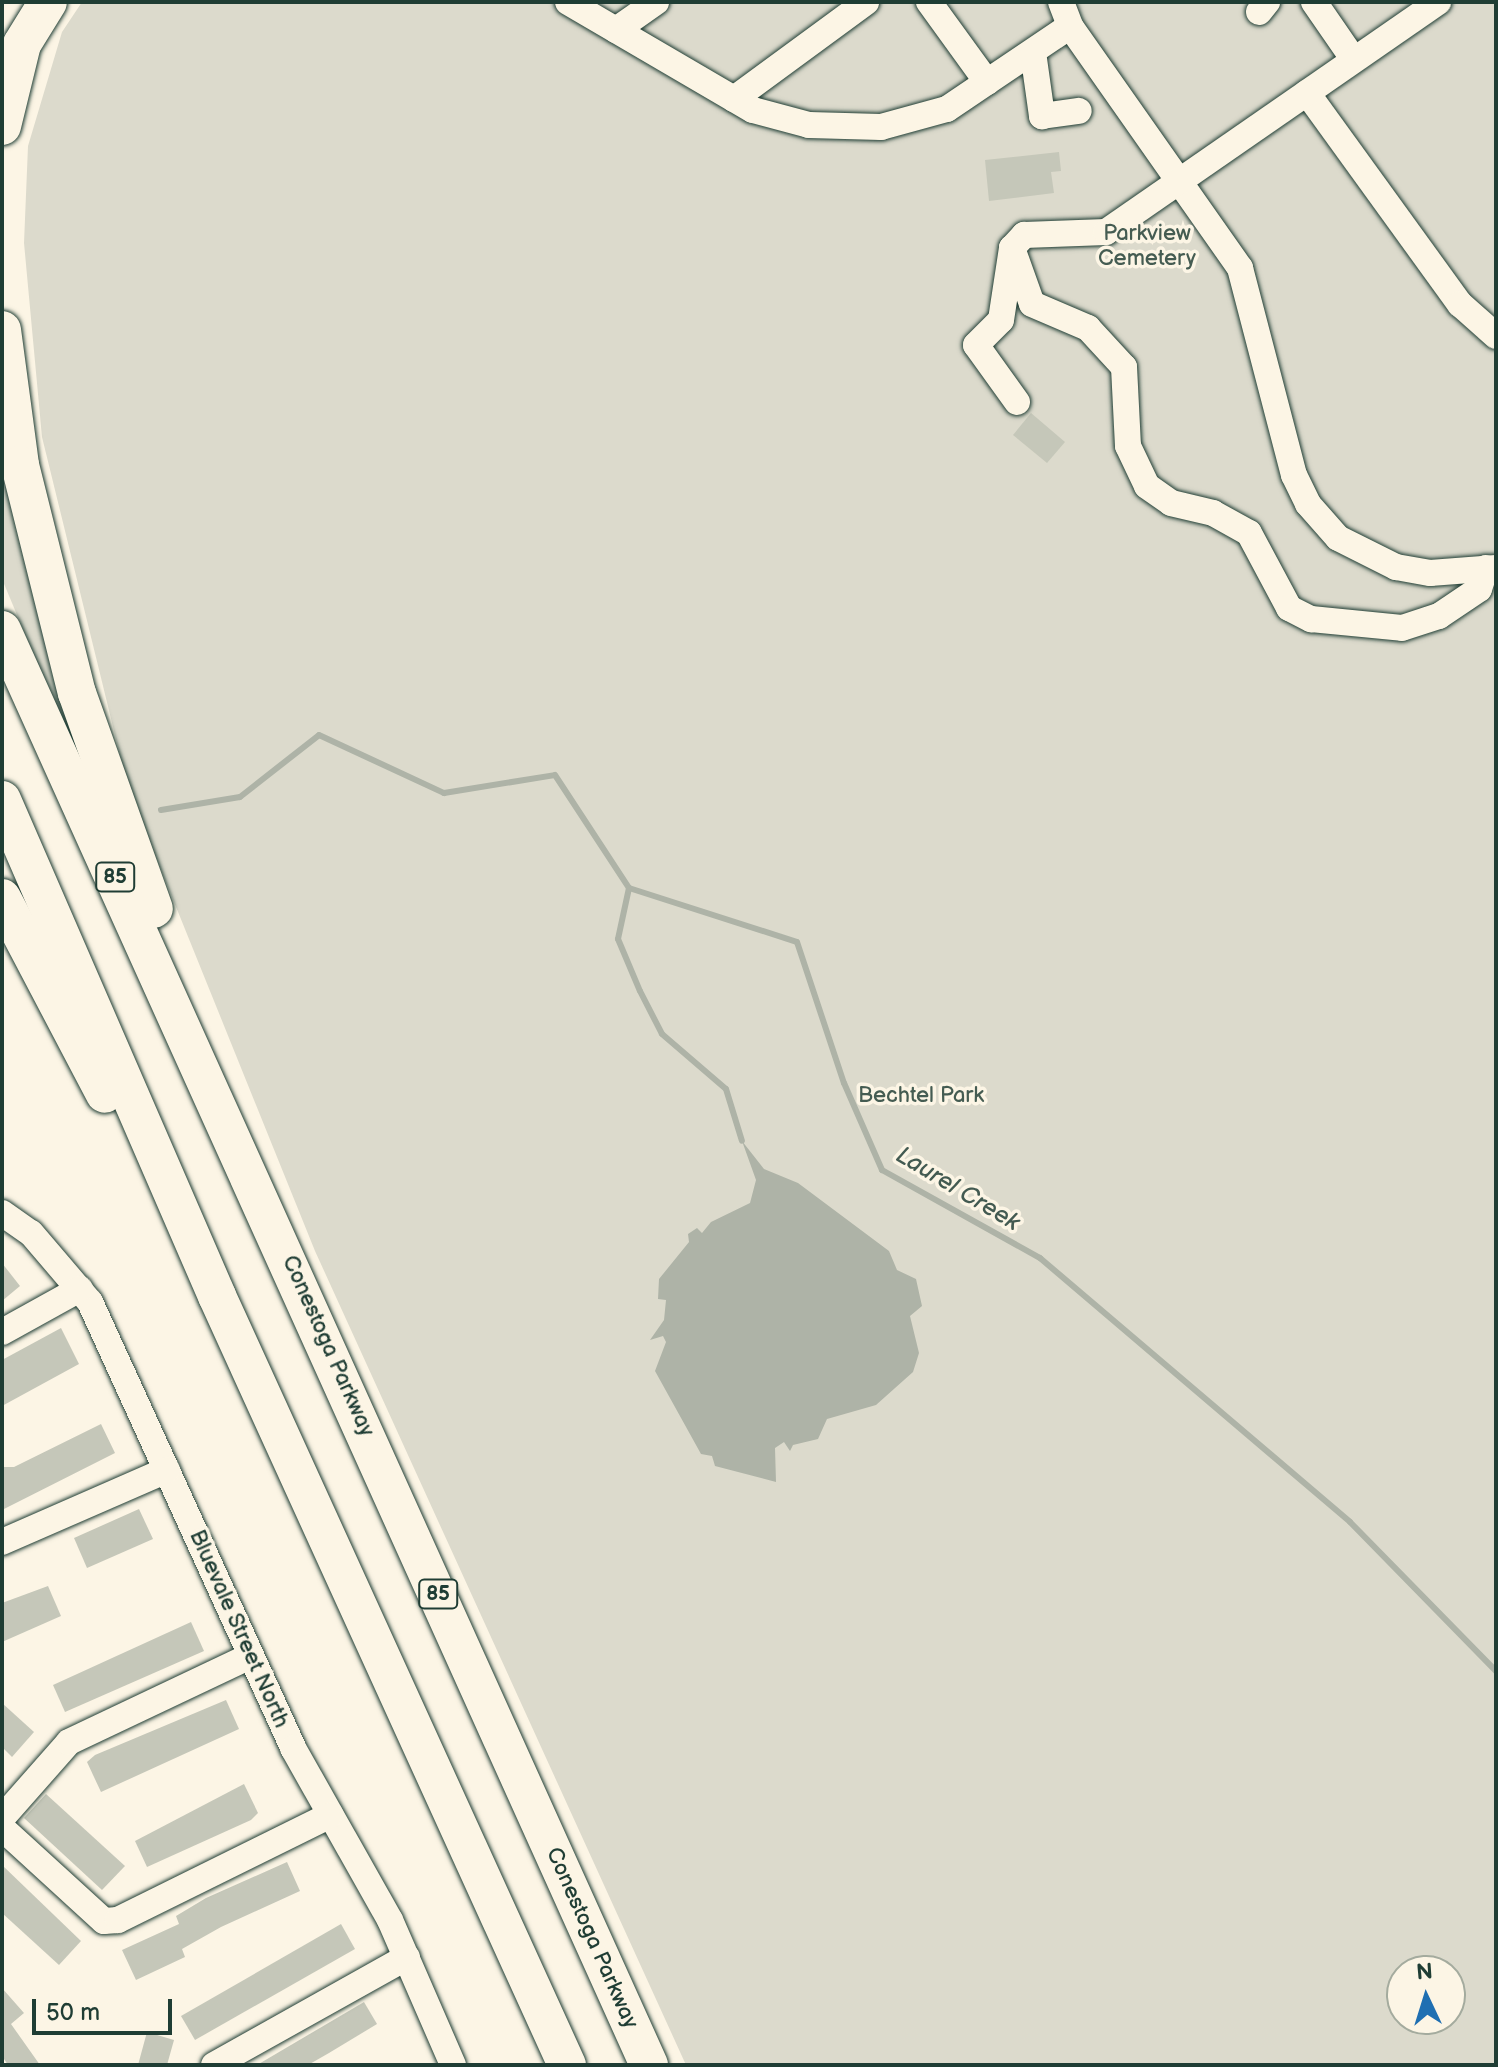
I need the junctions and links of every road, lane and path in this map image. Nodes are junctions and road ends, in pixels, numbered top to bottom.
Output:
1 (48, 2) edge
2 (568, 2) edge
3 (656, 2) edge
4 (866, 2) edge
5 (929, 2) edge
6 (1314, 2) edge
7 (1438, 2) edge
8 (1065, 14) edge
9 (607, 18) edge
10 (1033, 52) junction
11 (1354, 60) junction
12 (987, 82) junction
13 (1307, 93) junction
14 (734, 99) junction
15 (1079, 111) dead end
16 (2, 126) edge
17 (1181, 181) junction
18 (1012, 248) junction
19 (2, 330) edge
20 (1496, 336) edge
21 (1017, 402) dead end
22 (1491, 568) edge
23 (2, 630) edge
24 (2, 800) edge
25 (2, 898) edge
26 (228, 1123) junction
27 (2, 1213) edge
28 (80, 1289) junction
29 (217, 1296) junction
30 (2, 1332) edge
31 (167, 1470) junction
32 (2, 1542) edge
33 (250, 1656) junction
34 (330, 1815) junction
35 (2, 1818) edge
36 (2, 1828) edge
37 (407, 1957) junction
38 (214, 2065) edge
39 (453, 2065) edge
40 (567, 2065) edge
41 (649, 2065) edge

1 - 16 highway
2 - 9 street
3 - 9 street
4 - 14 street
5 - 12 street
6 - 11 street
7 - 11 street
8 - 10 street
8 - 17 street
9 - 14 street
10 - 12 street
10 - 15 street
11 - 13 street
12 - 14 street
13 - 17 street
13 - 20 street
17 - 18 street
17 - 22 street
18 - 21 street
18 - 22 street
19 - 26 highway
23 - 26 highway, Conestoga Parkway / 85
24 - 29 highway
25 - 29 highway
26 - 41 highway, Conestoga Parkway / 85
27 - 28 street, Bluevale Street North
28 - 30 street
28 - 31 street, Bluevale Street North
29 - 40 highway
31 - 32 street
31 - 33 street, Bluevale Street North
33 - 34 street, Bluevale Street North
33 - 35 street
34 - 36 street
34 - 37 street, Bluevale Street North
37 - 38 street
37 - 39 street, Bluevale Street North

